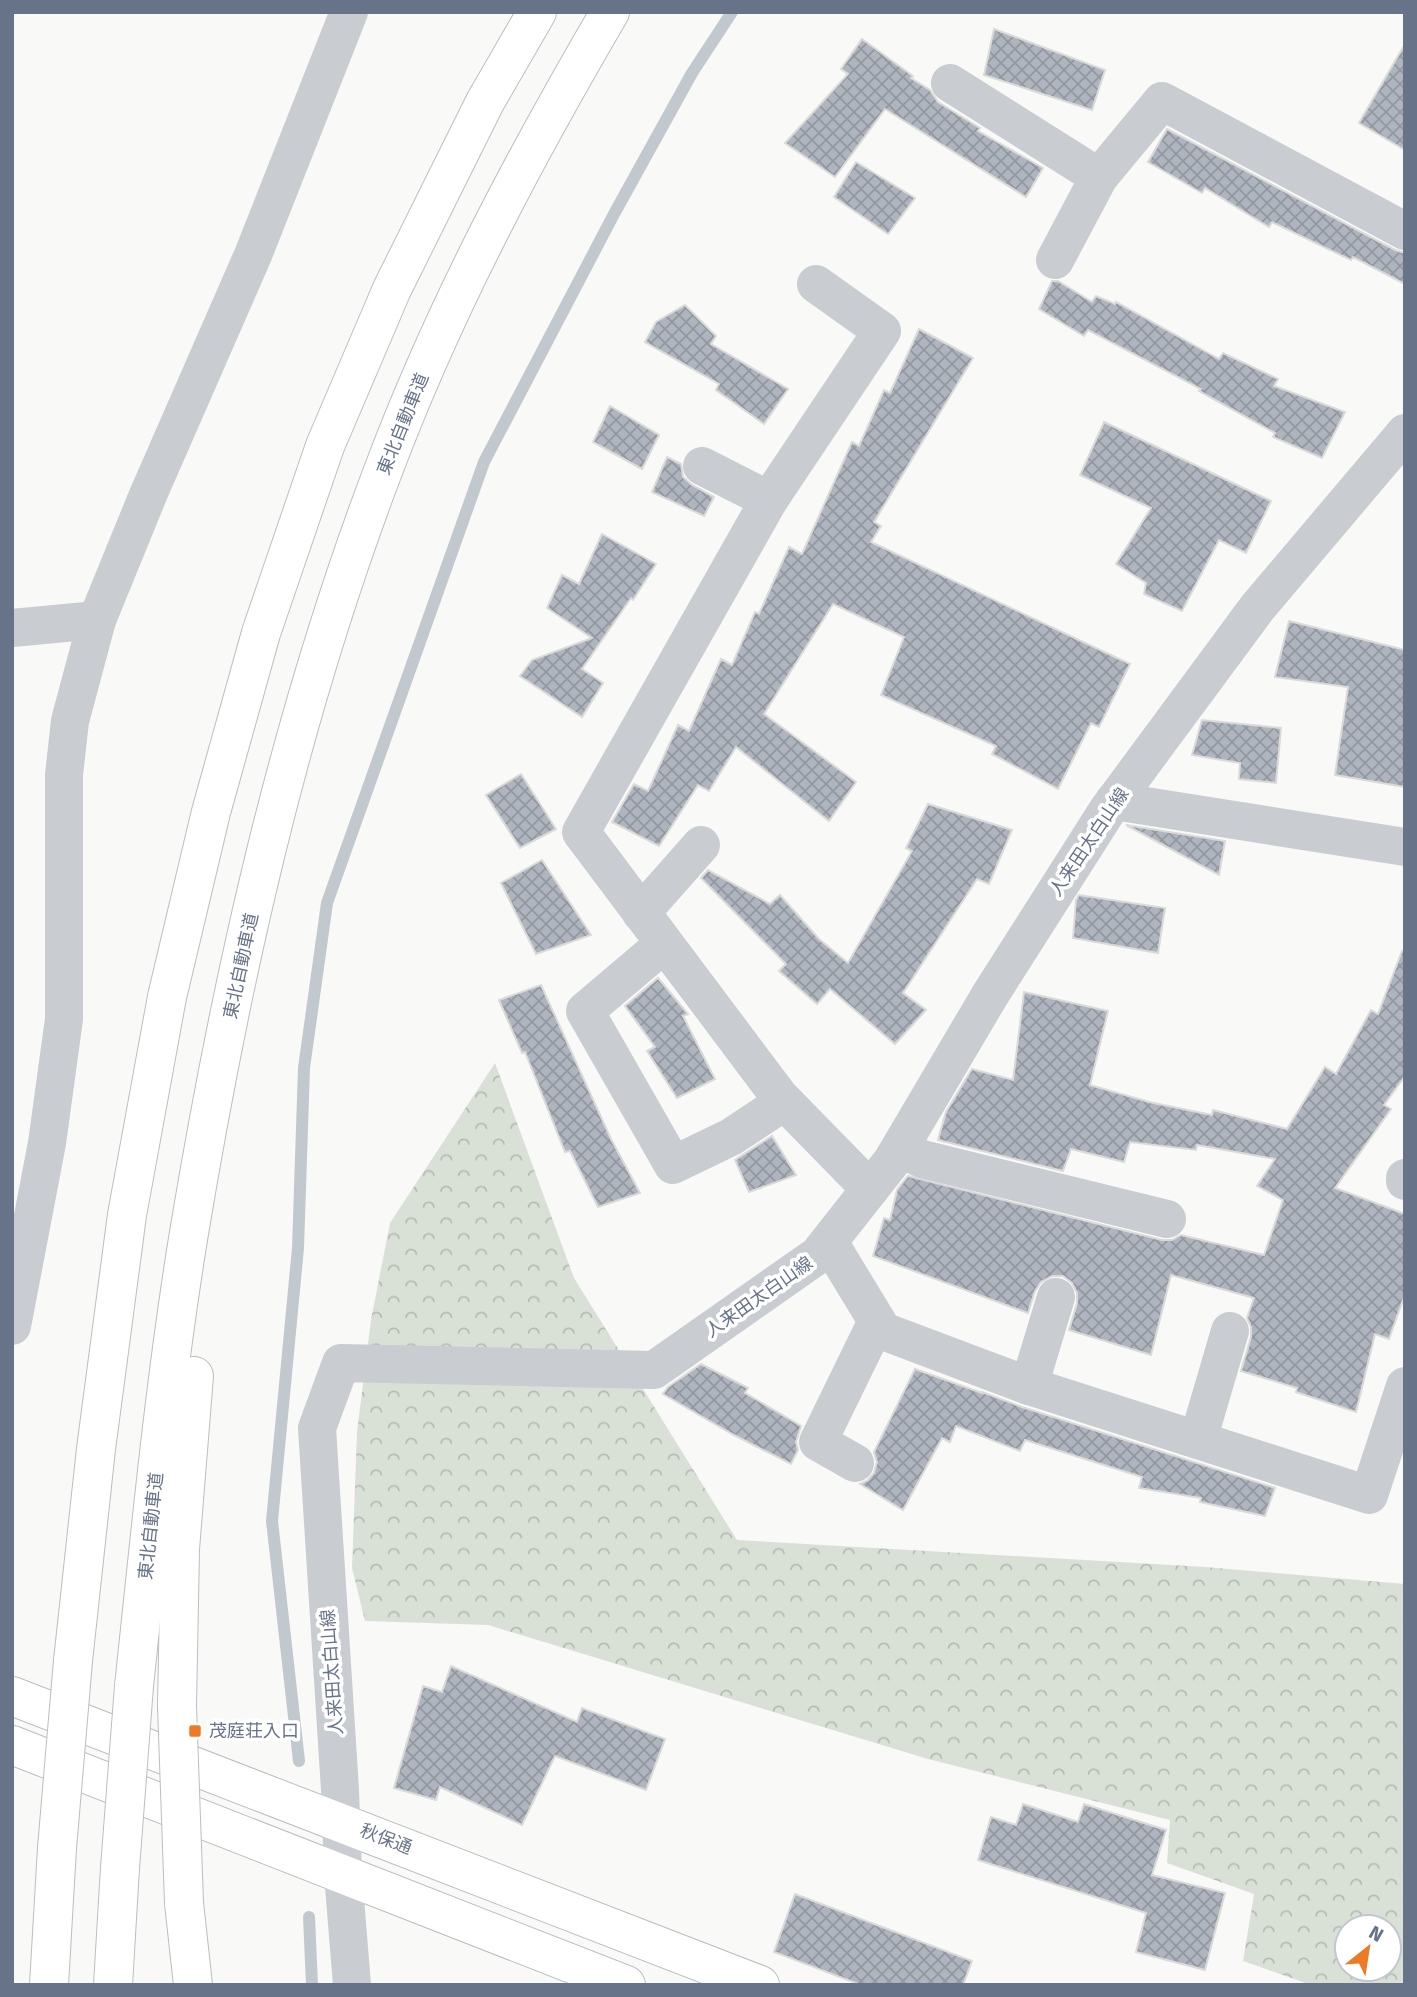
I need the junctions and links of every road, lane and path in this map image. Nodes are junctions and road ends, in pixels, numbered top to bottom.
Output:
1 (349, 12) edge
2 (537, 12) edge
3 (610, 12) edge
4 (950, 83) dead end
5 (1099, 177) junction
6 (1405, 231) edge
7 (1055, 260) dead end
8 (816, 284) dead end
9 (1405, 433) edge
10 (702, 466) dead end
11 (769, 500) junction
12 (97, 620) junction
13 (12, 628) edge
14 (1114, 801) junction
15 (701, 845) dead end
16 (1405, 847) edge
17 (641, 913) junction
18 (664, 944) junction
19 (231, 1011) junction
20 (784, 1102) junction
21 (900, 1148) junction
22 (870, 1189) junction
23 (1167, 1219) dead end
24 (828, 1242) junction
25 (1056, 1297) dead end
26 (877, 1321) junction
27 (12, 1326) edge
28 (1230, 1331) dead end
29 (1028, 1386) junction
30 (1405, 1386) edge
31 (1198, 1440) junction
32 (855, 1464) dead end
33 (12, 1696) edge
34 (12, 1745) edge
35 (340, 1821) junction
36 (343, 1874) junction
37 (49, 1985) edge
38 (113, 1985) edge
39 (193, 1985) edge
40 (352, 1985) edge
41 (626, 1985) edge
42 (760, 1985) edge

1 - 12 street
2 - 37 highway, bridge
3 - 19 highway, 東北自動車道
4 - 5 street
5 - 6 street
5 - 7 street
8 - 11 street
9 - 14 street, 人来田太白山線
10 - 11 street
11 - 17 street
12 - 13 street
12 - 27 street
14 - 16 street
14 - 21 street, 人来田太白山線
15 - 17 street
17 - 18 street
18 - 20 street
18 - 20 street
19 - 38 highway, 東北自動車道, bridge
19 - 39 highway, bridge
20 - 22 street
21 - 22 street, 人来田太白山線
21 - 23 street
22 - 24 street, 人来田太白山線
24 - 26 street
24 - 35 street, 人来田太白山線
25 - 29 street
26 - 29 street
26 - 32 street
28 - 31 street
29 - 31 street
30 - 31 street
33 - 35 highway, 秋保通
34 - 36 highway
35 - 36 street, 人来田太白山線
35 - 42 highway, 秋保通
36 - 40 street, 人来田太白山線
36 - 41 highway

